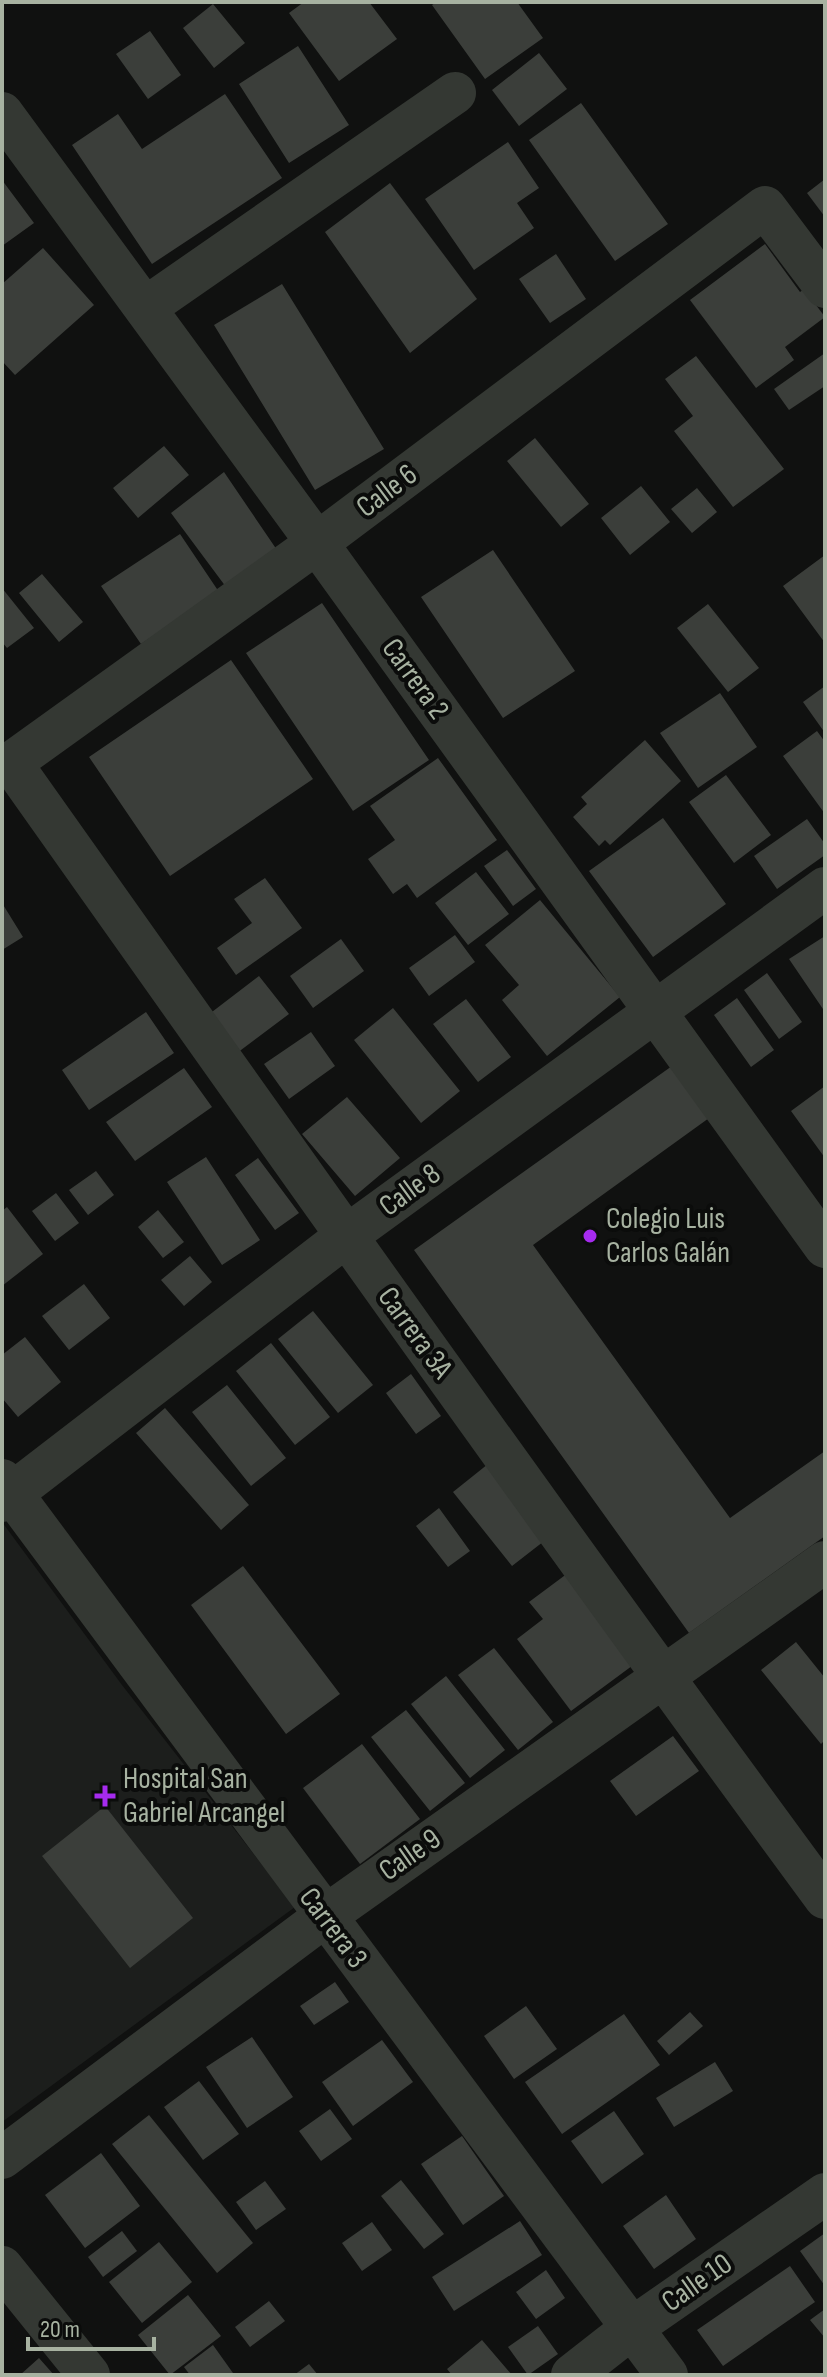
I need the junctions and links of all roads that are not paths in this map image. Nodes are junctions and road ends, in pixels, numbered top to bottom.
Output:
1 (455, 93) dead end
2 (2, 113) edge
3 (825, 287) edge
4 (145, 308) junction
5 (317, 543) junction
6 (7, 764) edge
7 (825, 888) edge
8 (655, 1013) junction
9 (345, 1237) junction
10 (825, 1247) edge
11 (5, 1491) edge
12 (825, 1562) edge
13 (662, 1676) junction
14 (825, 1898) edge
15 (324, 1917) junction
16 (2, 2158) edge
17 (825, 2194) edge
18 (2, 2267) edge
19 (632, 2328) junction
20 (89, 2375) edge
21 (572, 2375) edge
22 (667, 2375) edge

1 - 4 street
2 - 4 street, Carrera 2
3 - 5 street, Calle 6
4 - 5 street, Carrera 2
5 - 6 street, Calle 6
5 - 8 street, Carrera 2
6 - 9 street, Carrera 3A
7 - 8 street, Calle 8
8 - 9 street, Calle 8
8 - 10 street, Carrera 2
9 - 11 street, Calle 8
9 - 13 street, Carrera 3A
11 - 15 street, Carrera 3
12 - 13 street, Calle 9
13 - 14 street, Carrera 3A
13 - 15 street, Calle 9
15 - 16 street, Calle 9
15 - 19 street, Carrera 3
17 - 19 street, Calle 10
18 - 20 street
19 - 21 street, Calle 10
19 - 22 street, Carrera 3

